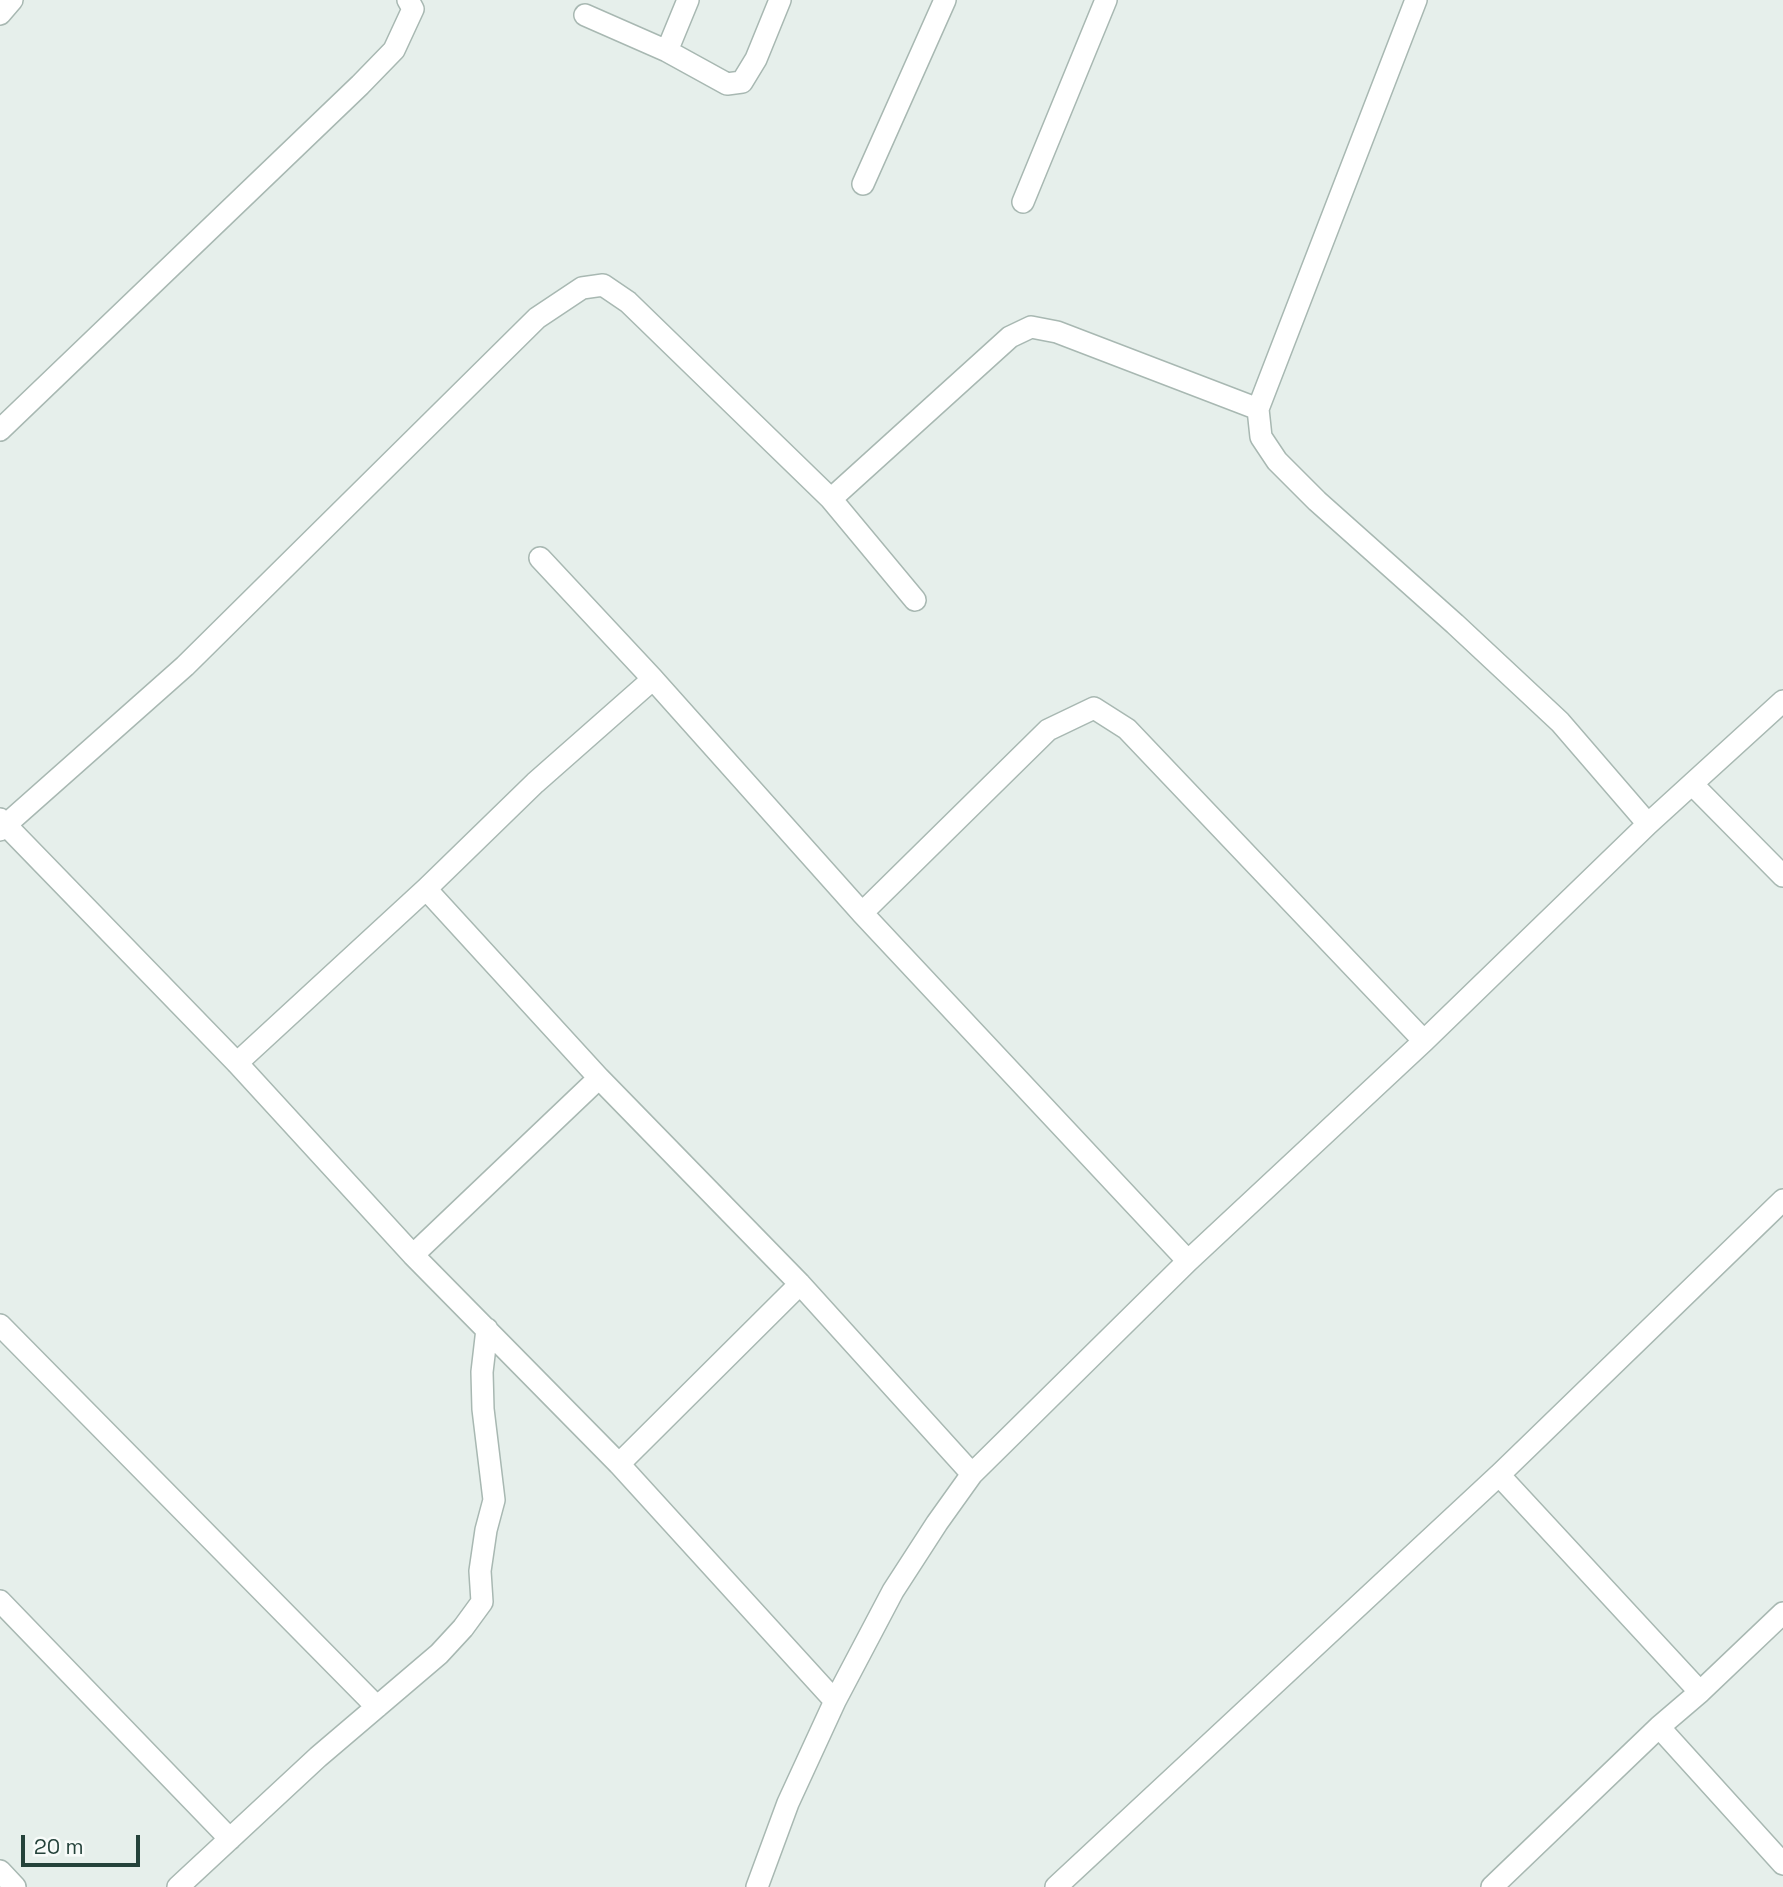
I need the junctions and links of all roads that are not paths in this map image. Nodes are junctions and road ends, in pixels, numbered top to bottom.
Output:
1 (12, 0) edge
2 (408, 0) edge
3 (688, 0) edge
4 (780, 0) edge
5 (945, 0) edge
6 (1106, 0) edge
7 (1416, 0) edge
8 (0, 14) edge
9 (585, 15) dead end
10 (667, 51) junction
11 (863, 184) dead end
12 (1023, 202) dead end
13 (1258, 409) junction
14 (0, 430) edge
15 (831, 499) junction
16 (540, 558) dead end
17 (915, 600) dead end
18 (653, 679) junction
19 (1783, 701) edge
20 (1693, 785) junction
21 (1648, 824) junction
22 (2, 825) edge
23 (1783, 876) edge
24 (426, 889) junction
25 (862, 914) junction
26 (1424, 1041) junction
27 (237, 1063) junction
28 (599, 1078) junction
29 (1783, 1200) edge
30 (413, 1255) junction
31 (1188, 1261) junction
32 (800, 1284) junction
33 (0, 1325) edge
34 (487, 1329) junction
35 (619, 1464) junction
36 (972, 1474) junction
37 (1499, 1475) junction
38 (0, 1601) edge
39 (1783, 1613) edge
40 (1700, 1692) junction
41 (835, 1701) junction
42 (377, 1707) junction
43 (1659, 1727) junction
44 (230, 1839) junction
45 (1783, 1864) edge
46 (0, 1871) edge
47 (15, 1887) edge
48 (178, 1887) edge
49 (757, 1887) edge
50 (1056, 1887) edge
51 (1492, 1887) edge

1 - 8 street
2 - 14 street
3 - 10 street
4 - 10 street
5 - 11 street
6 - 12 street
7 - 13 street
9 - 10 street
13 - 15 street
13 - 21 street
15 - 17 street
15 - 22 street
16 - 18 street
18 - 24 street
18 - 25 street
19 - 20 street
20 - 21 street
20 - 23 street
21 - 26 street
22 - 27 street
24 - 27 street
24 - 28 street
25 - 26 street
25 - 31 street
26 - 31 street
27 - 30 street
28 - 30 street
28 - 32 street
29 - 37 street
30 - 34 street
31 - 36 street
32 - 35 street
32 - 36 street
33 - 42 street
34 - 35 street
34 - 42 street
35 - 41 street
36 - 41 street
37 - 40 street
37 - 50 street
38 - 44 street
39 - 40 street
40 - 43 street
41 - 49 street
42 - 44 street
43 - 45 street
43 - 51 street
44 - 48 street
46 - 47 street

